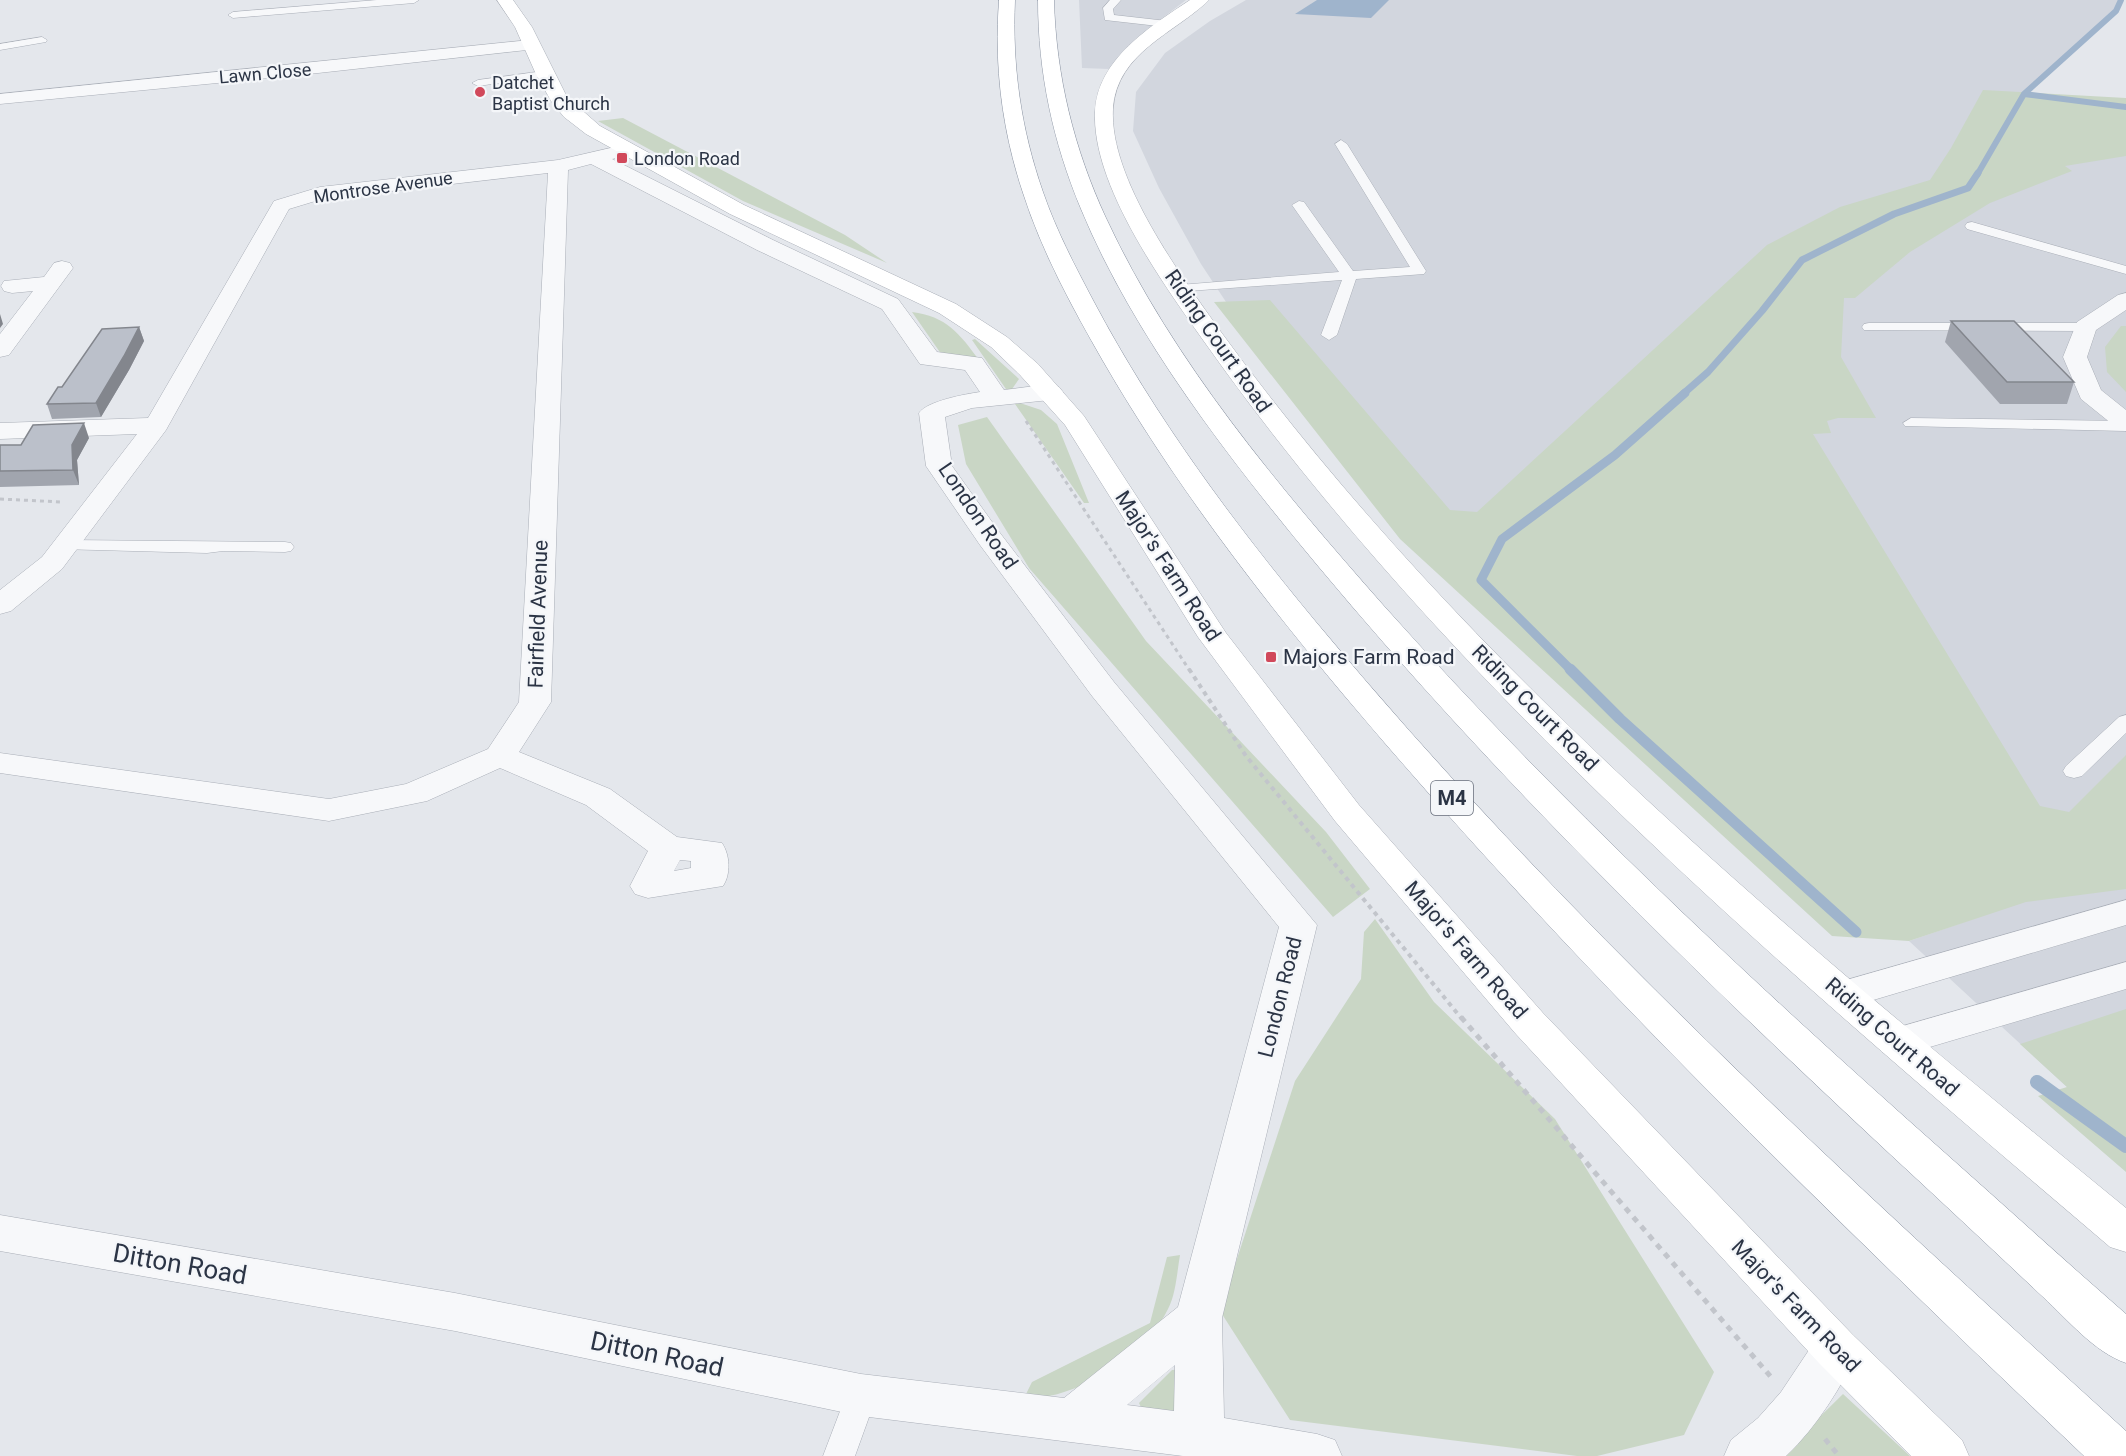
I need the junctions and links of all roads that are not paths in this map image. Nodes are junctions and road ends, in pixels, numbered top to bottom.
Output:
1 (414, 0) edge
2 (504, 0) edge
3 (1008, 0) edge
4 (1046, 0) edge
5 (1116, 0) edge
6 (1201, 0) edge
7 (233, 15) dead end
8 (1167, 24) junction
9 (42, 40) dead end
10 (530, 45) junction
11 (0, 47) edge
12 (544, 74) junction
13 (478, 83) dead end
14 (0, 99) edge
15 (1341, 144) dead end
16 (628, 150) junction
17 (594, 158) junction
18 (558, 166) junction
19 (1299, 205) dead end
20 (1972, 226) dead end
21 (2126, 270) edge
22 (1350, 277) junction
23 (12, 285) dead end
24 (1179, 289) junction
25 (2126, 300) edge
26 (1869, 327) dead end
27 (2085, 327) junction
28 (1329, 335) dead end
29 (0, 350) edge
30 (1050, 392) junction
31 (997, 398) junction
32 (1911, 423) dead end
33 (2126, 424) edge
34 (157, 425) junction
35 (0, 431) edge
36 (65, 545) junction
37 (285, 547) dead end
38 (0, 605) edge
39 (2126, 721) edge
40 (500, 756) junction
41 (0, 763) edge
42 (2074, 771) dead end
43 (668, 849) dead end
44 (2126, 912) edge
45 (2126, 975) edge
46 (1843, 995) junction
47 (1896, 1042) junction
48 (2126, 1234) edge
49 (5, 1240) edge
50 (1199, 1318) junction
51 (2126, 1343) edge
52 (1836, 1349) junction
53 (861, 1395) junction
54 (1073, 1420) junction
55 (1198, 1436) junction
56 (839, 1456) edge
57 (1317, 1456) edge
58 (1749, 1456) edge
59 (1944, 1456) edge
60 (2118, 1456) edge

1 - 7 lane
2 - 10 main road
3 - 60 main road, M4
4 - 51 main road
5 - 8 lane
6 - 8 main road, Riding Court Road
8 - 24 main road, Riding Court Road
9 - 11 lane
10 - 12 main road
10 - 14 street, Lawn Close
12 - 13 lane
12 - 16 main road
15 - 22 lane
16 - 17 street, Montrose Avenue
16 - 30 main road
17 - 18 street, Montrose Avenue
17 - 31 street
18 - 34 street, Montrose Avenue
18 - 40 street, Fairfield Avenue
19 - 22 lane
20 - 21 lane
22 - 24 lane
22 - 28 lane
23 - 29 street
24 - 46 main road, Riding Court Road
25 - 27 street
26 - 27 lane
27 - 33 street
30 - 31 street, London Road
30 - 52 main road, Major's Farm Road
31 - 50 street, London Road
32 - 33 lane
34 - 35 street
34 - 36 street, Montrose Avenue
36 - 37 lane
36 - 38 street, Montrose Avenue
39 - 42 lane
40 - 41 street
40 - 43 street
44 - 46 street
45 - 47 street
46 - 47 main road, Riding Court Road
47 - 48 main road, Riding Court Road
49 - 53 street, Ditton Road
50 - 54 street
50 - 55 street, London Road
52 - 58 street
52 - 59 main road, Major's Farm Road
53 - 54 street, Ditton Road
53 - 56 lane
54 - 55 street, Ditton Road
55 - 57 street, Ditton Road

